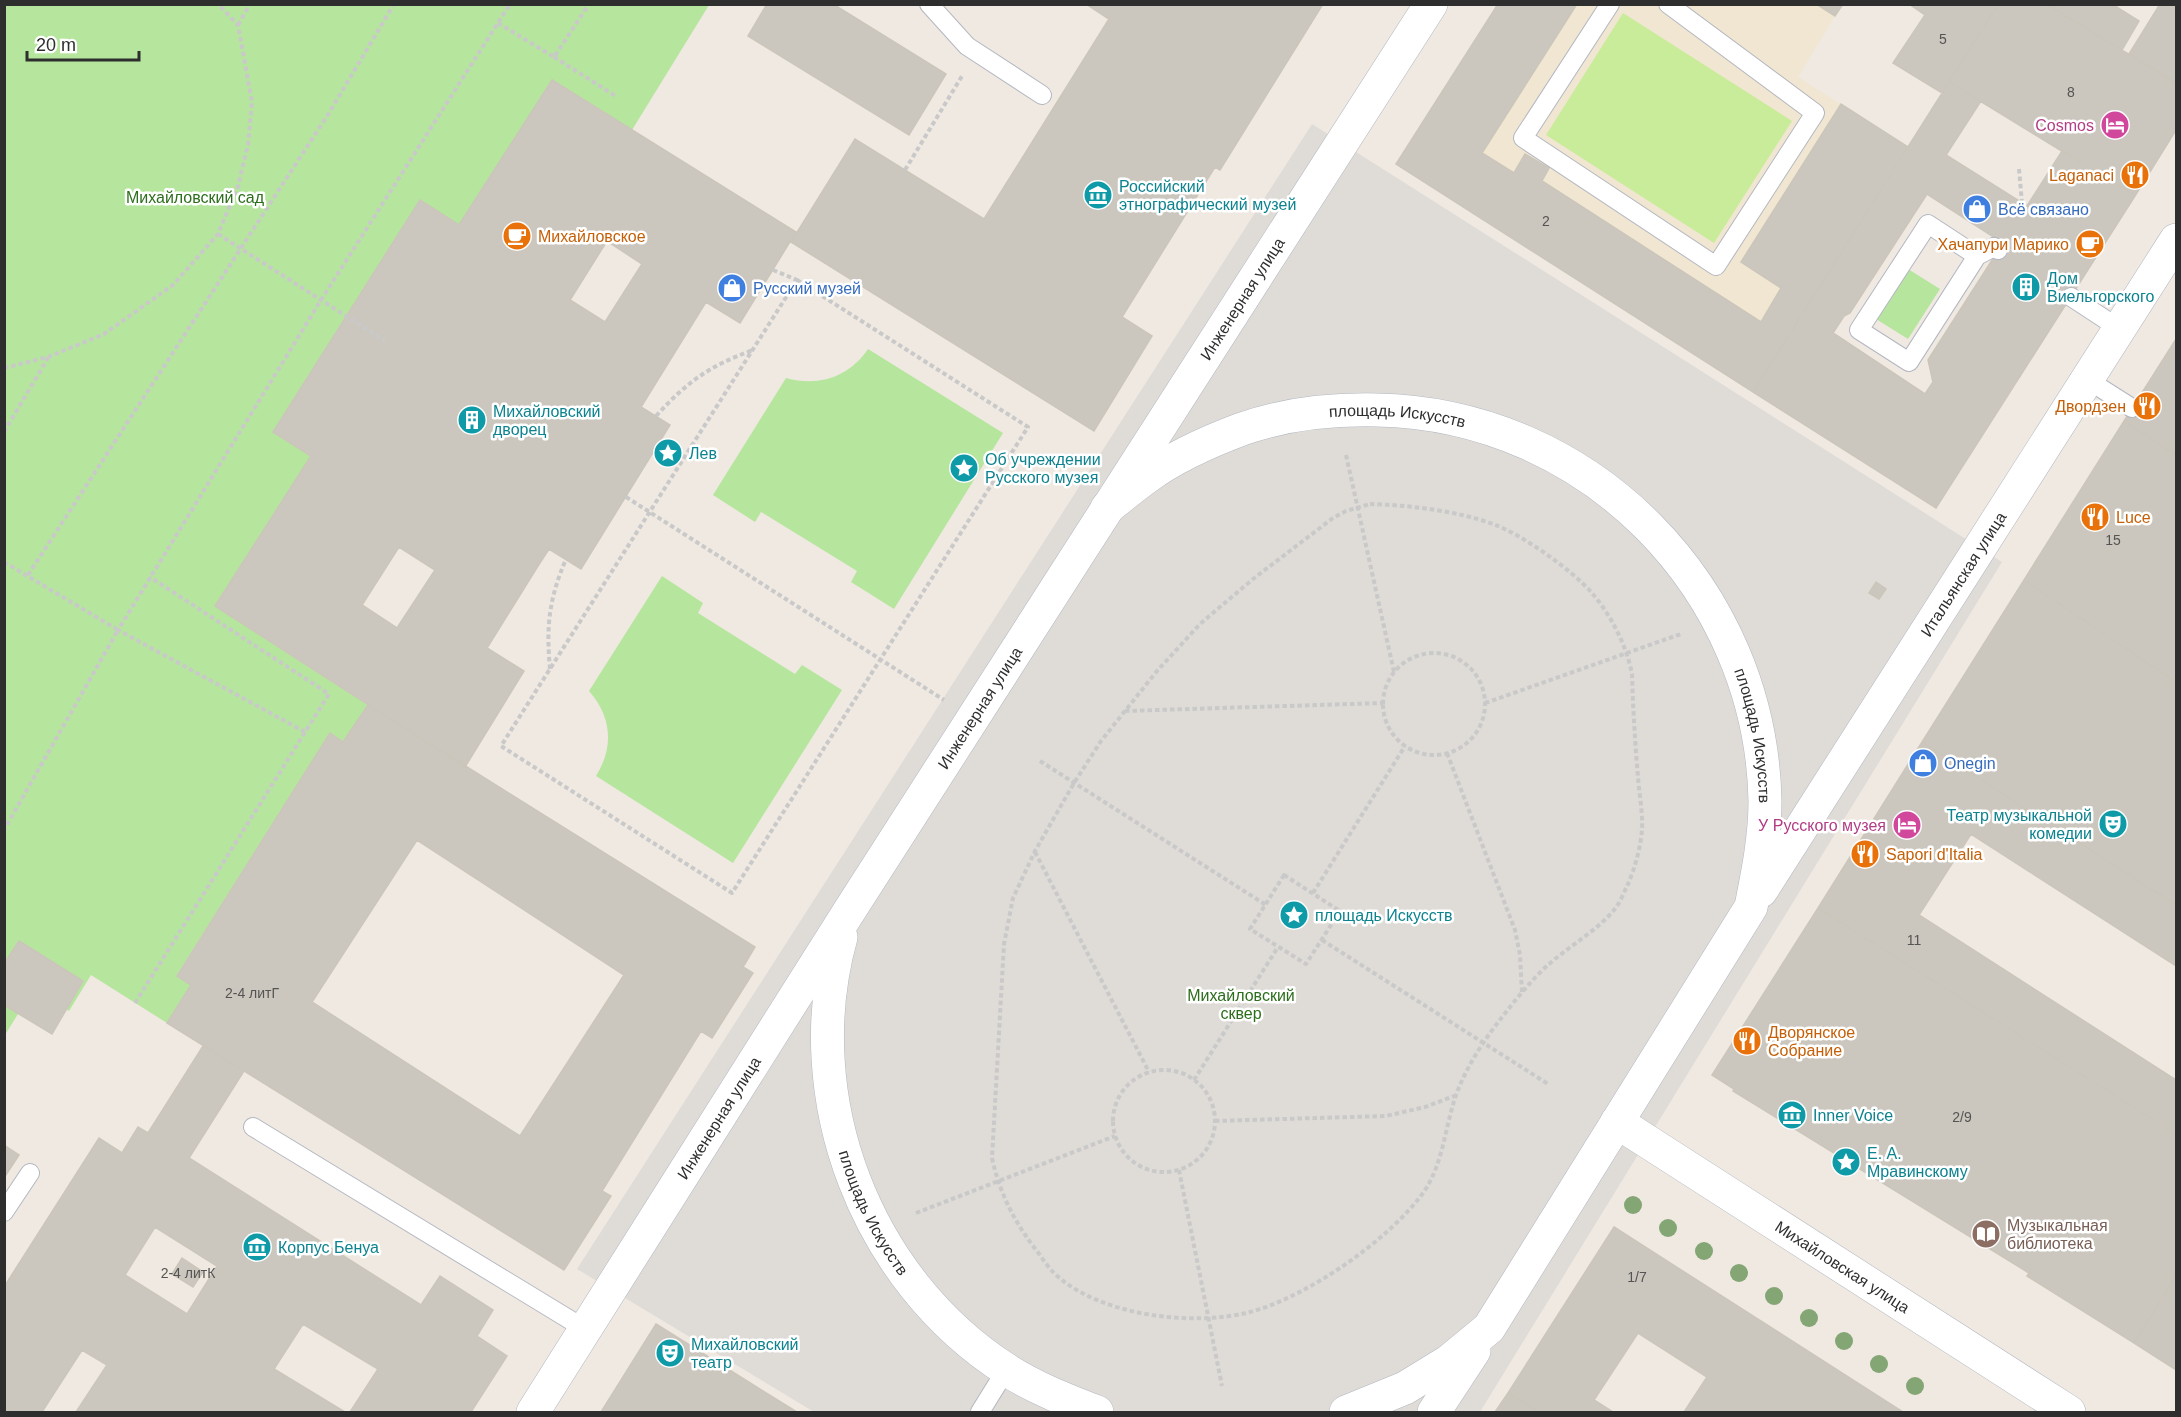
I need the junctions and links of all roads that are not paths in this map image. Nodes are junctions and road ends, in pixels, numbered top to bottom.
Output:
1 (929, 4) edge
2 (1431, 4) edge
3 (1610, 4) edge
4 (1668, 4) edge
5 (1042, 95) dead end
6 (2176, 240) edge
7 (1998, 250) dead end
8 (1977, 256) junction
9 (2071, 297) dead end
10 (2120, 329) junction
11 (2088, 380) junction
12 (2133, 408) dead end
13 (1107, 508) junction
14 (1751, 907) junction
15 (848, 913) junction
16 (1617, 1122) junction
17 (253, 1127) dead end
18 (30, 1173) dead end
19 (4, 1212) edge
20 (1489, 1328) junction
21 (585, 1329) junction
22 (1006, 1370) junction
23 (533, 1413) edge
24 (980, 1413) edge
25 (1097, 1413) edge
26 (1346, 1413) edge
27 (1434, 1413) edge
28 (2069, 1413) edge

1 - 5 lane
2 - 13 street, Инженерная улица
3 - 4 lane
6 - 10 street, Итальянская улица
7 - 8 lane
8 - 8 lane
9 - 10 lane
10 - 11 street, Итальянская улица
11 - 12 lane
11 - 14 street, Итальянская улица
13 - 14 street, площадь Искусств
13 - 15 street, Инженерная улица
14 - 16 street, площадь Искусств
15 - 21 street, Инженерная улица
15 - 22 street, площадь Искусств
16 - 20 street, площадь Искусств
16 - 28 street, Михайловская улица
17 - 21 lane
18 - 19 lane
20 - 26 street, площадь Искусств
20 - 27 street
21 - 23 street, Инженерная улица
22 - 24 lane
22 - 25 street, площадь Искусств

